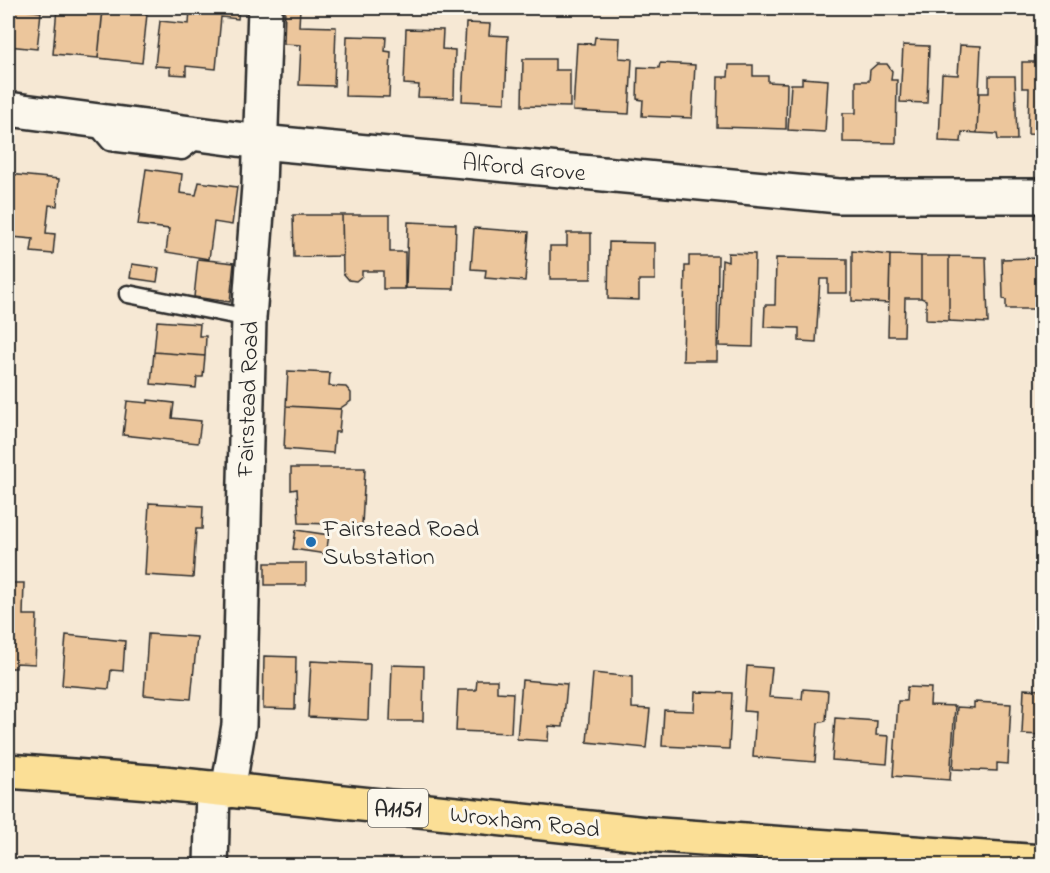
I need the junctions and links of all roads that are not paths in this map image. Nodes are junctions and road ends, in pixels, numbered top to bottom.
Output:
1 (265, 8) edge
2 (8, 109) edge
3 (260, 142) junction
4 (1042, 196) edge
5 (128, 294) dead end
6 (249, 318) junction
7 (8, 771) edge
8 (220, 790) junction
9 (1042, 862) edge
10 (212, 866) edge

1 - 3 street, Fairstead Road
2 - 3 street, Alford Grove
3 - 4 street, Alford Grove
3 - 6 street, Fairstead Road
5 - 6 lane
6 - 8 street, Fairstead Road
7 - 8 main road, Wroxham Road / A1151
8 - 9 main road, Wroxham Road / A1151
8 - 10 street, Fairstead Road

